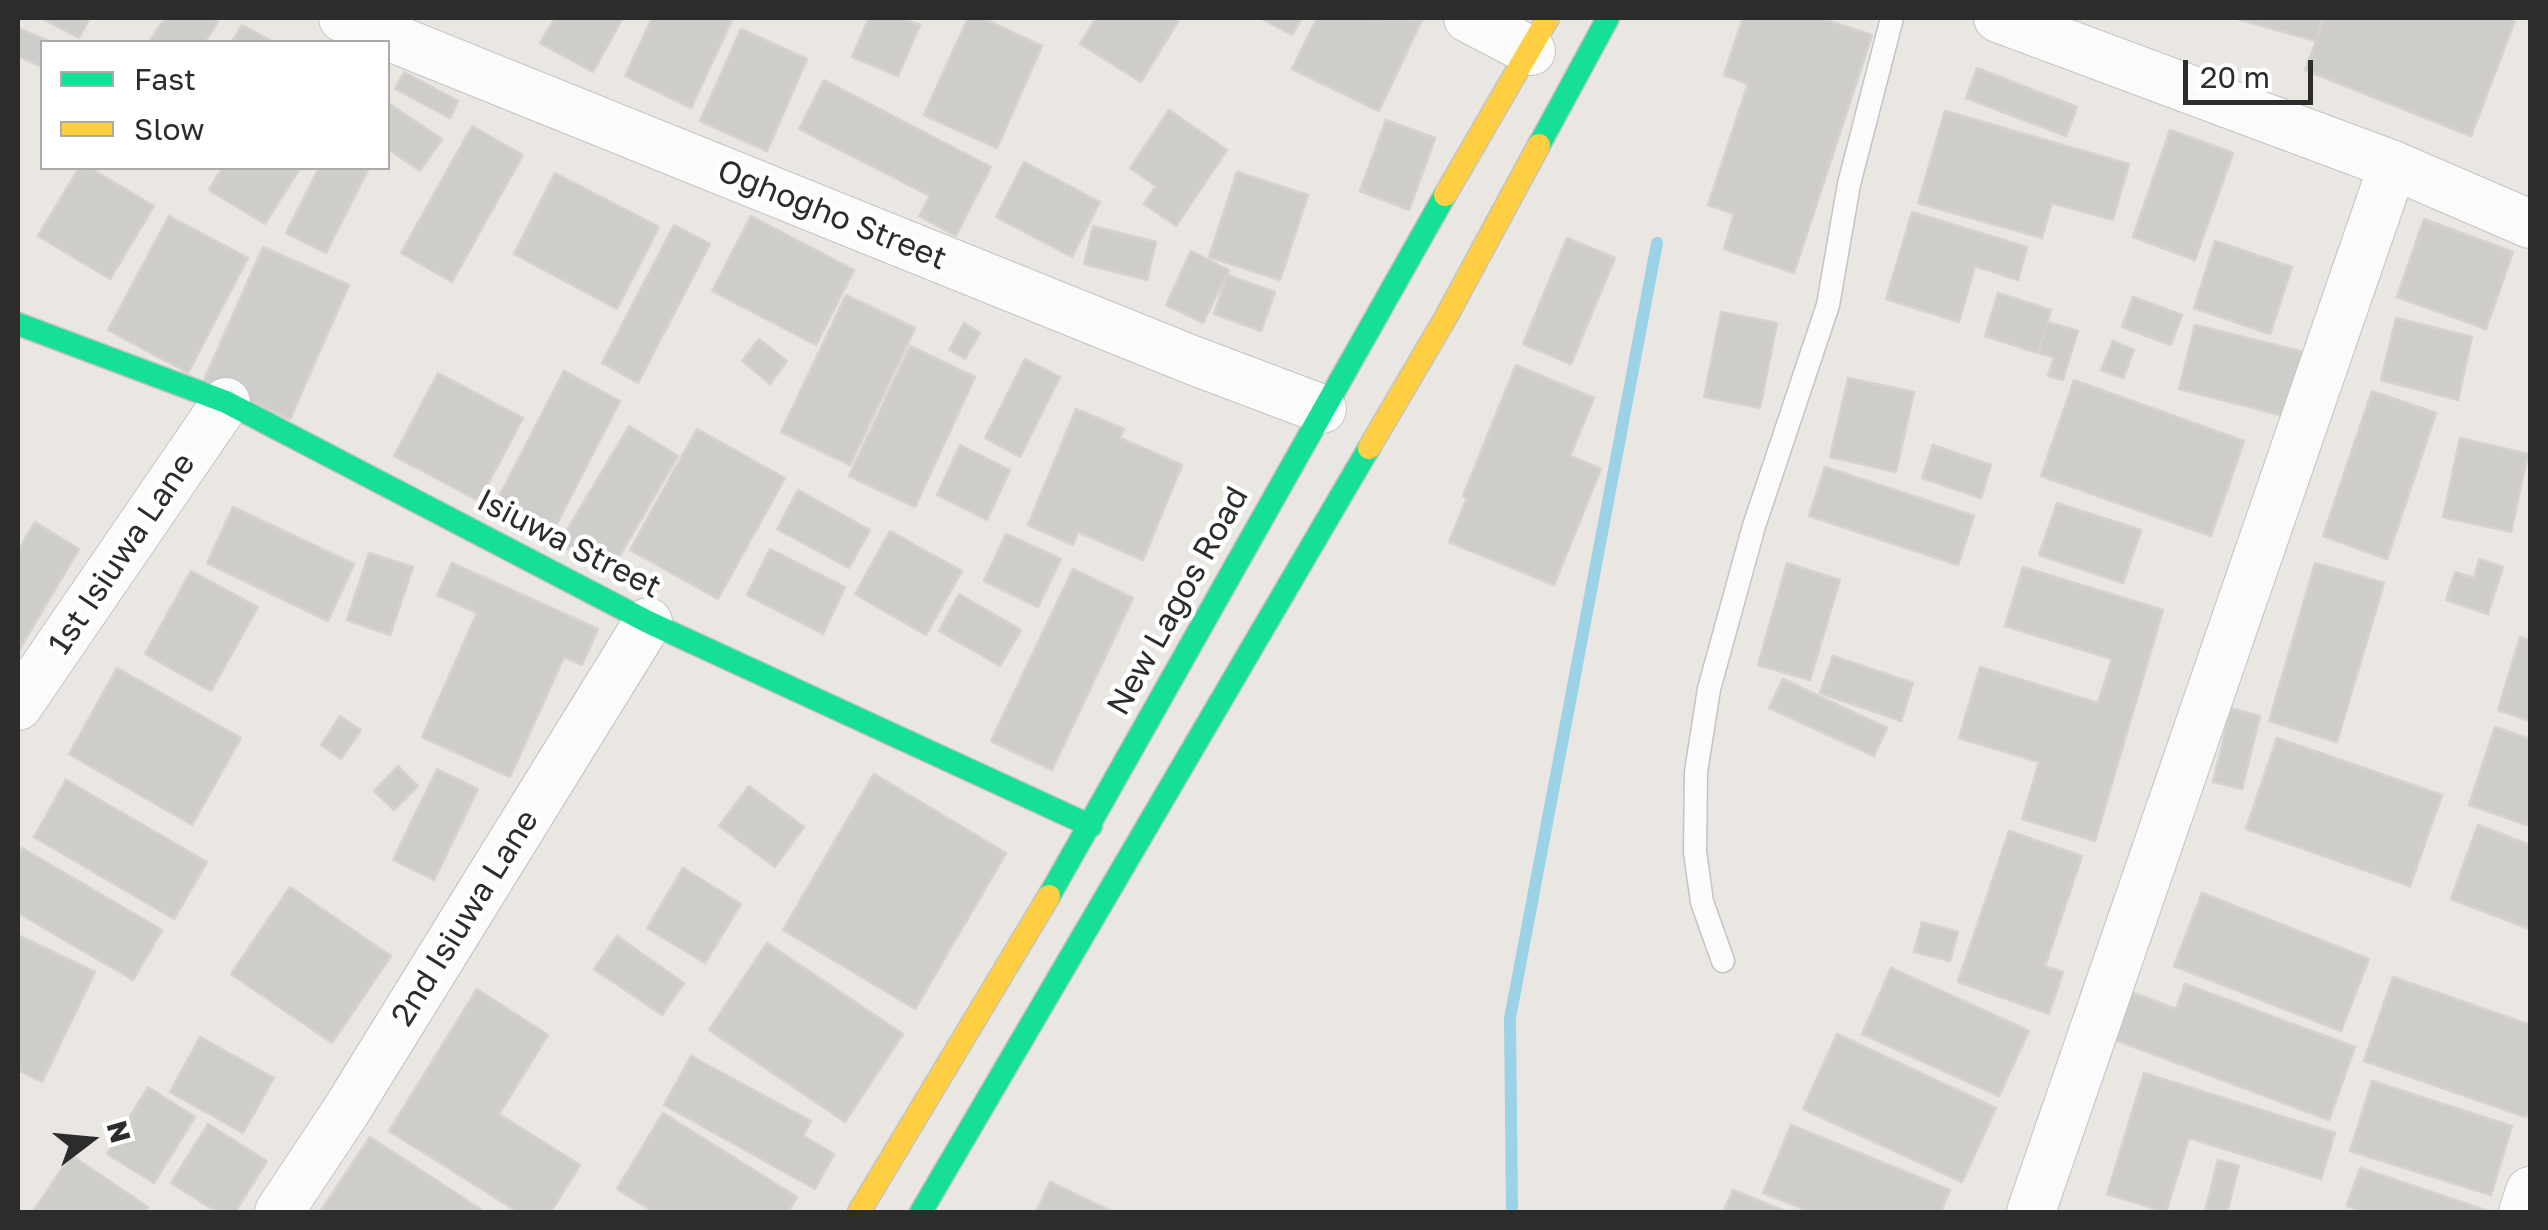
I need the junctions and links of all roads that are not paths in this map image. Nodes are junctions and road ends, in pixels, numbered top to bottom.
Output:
1 (343, 18) edge
2 (1468, 18) edge
3 (1608, 18) edge
4 (1892, 18) edge
5 (1998, 18) edge
6 (1539, 34) edge
7 (2392, 166) junction
8 (2530, 224) edge
9 (18, 324) edge
10 (226, 402) junction
11 (1322, 409) junction
12 (648, 622) junction
13 (18, 706) edge
14 (1091, 826) junction
15 (1723, 961) dead end
16 (2530, 1191) edge
17 (279, 1212) edge
18 (858, 1212) edge
19 (921, 1212) edge
20 (2031, 1212) edge
21 (2523, 1212) edge

1 - 11 street, Oghogho Street
2 - 6 street
3 - 19 main road
4 - 15 lane
5 - 7 street
6 - 11 main road, New Lagos Road
7 - 8 street
7 - 20 street
9 - 10 main road, Isiuwa Street
10 - 12 main road, Isiuwa Street
10 - 13 street, 1st Isiuwa Lane
11 - 14 main road, New Lagos Road
12 - 14 main road, Isiuwa Street
12 - 17 street, 2nd Isiuwa Lane
14 - 18 main road, New Lagos Road
16 - 21 street

